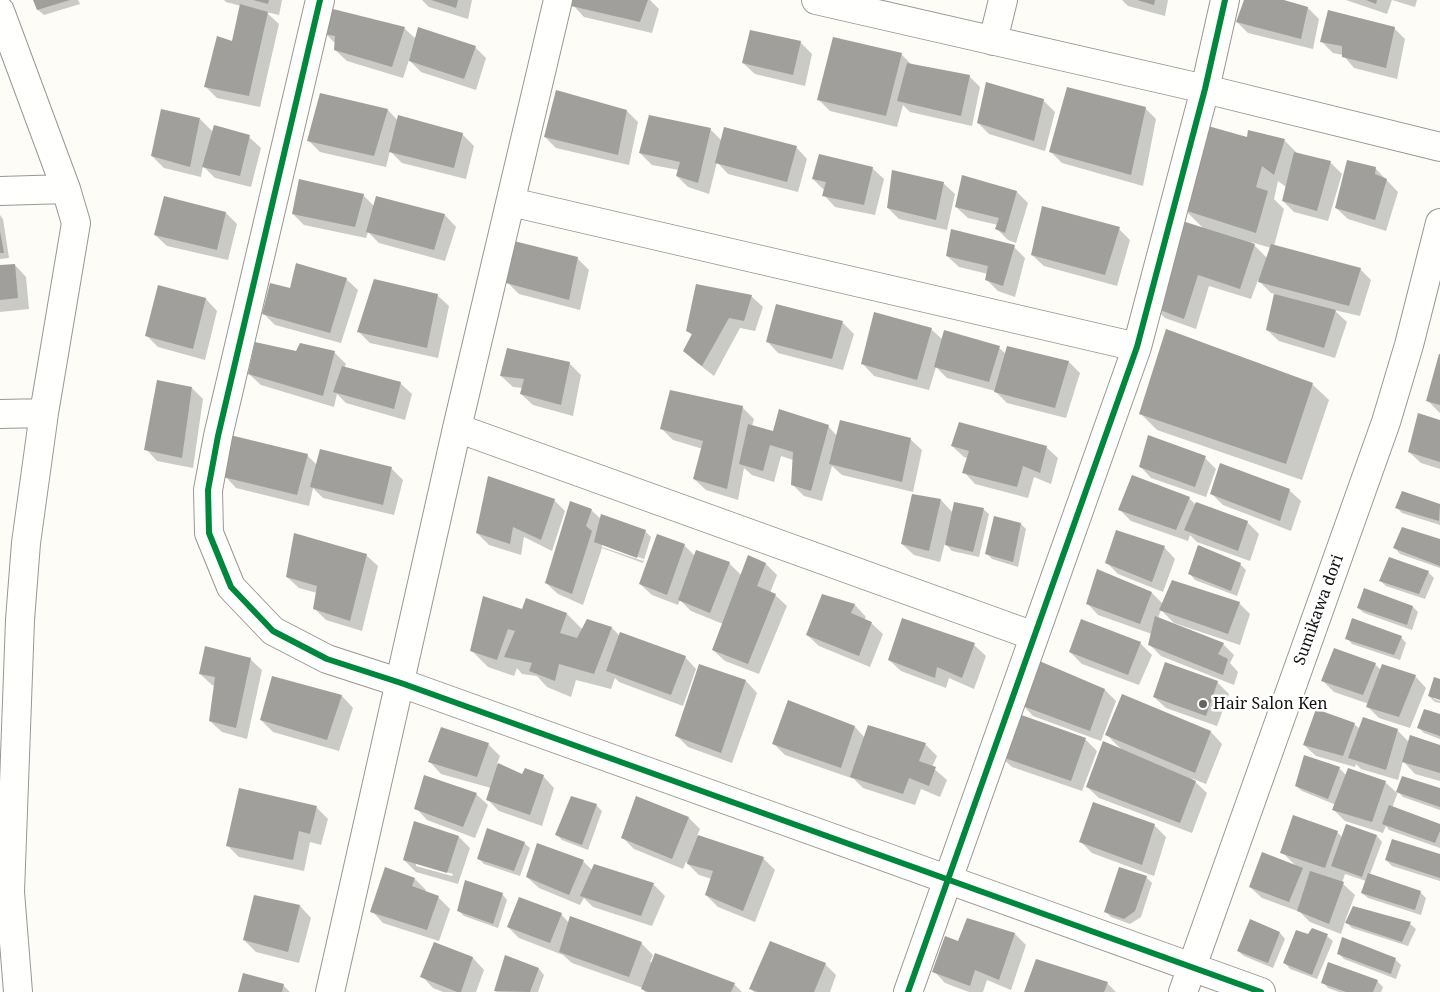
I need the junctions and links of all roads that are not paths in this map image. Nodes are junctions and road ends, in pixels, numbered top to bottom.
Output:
1 (320, 0) edge
2 (558, 0) edge
3 (816, 0) edge
4 (1003, 0) edge
5 (1225, 0) edge
6 (0, 11) edge
7 (993, 41) junction
8 (1205, 89) junction
9 (1440, 147) edge
10 (66, 189) junction
11 (0, 190) edge
12 (511, 202) junction
13 (1440, 223) edge
14 (1137, 347) junction
15 (44, 413) junction
16 (0, 414) edge
17 (457, 428) junction
18 (10, 620) edge
19 (1034, 636) junction
20 (401, 682) junction
21 (948, 880) junction
22 (5, 892) edge
23 (1192, 967) junction
24 (18, 992) edge
25 (331, 992) edge
26 (908, 992) edge
27 (1184, 992) edge
28 (1262, 992) edge

1 - 20 street
2 - 12 street
3 - 7 street
4 - 7 street
5 - 8 street
6 - 10 street
7 - 8 street
8 - 9 street
8 - 14 street
10 - 11 street
10 - 15 street
12 - 14 street
12 - 17 street
13 - 23 street, Sumikawa dori
14 - 19 street
15 - 16 street
15 - 18 street
17 - 19 street
17 - 20 street
18 - 22 street
19 - 21 street
20 - 21 street
20 - 25 street
21 - 23 street
21 - 26 street
22 - 24 street
23 - 27 street, Sumikawa dori
23 - 28 street

